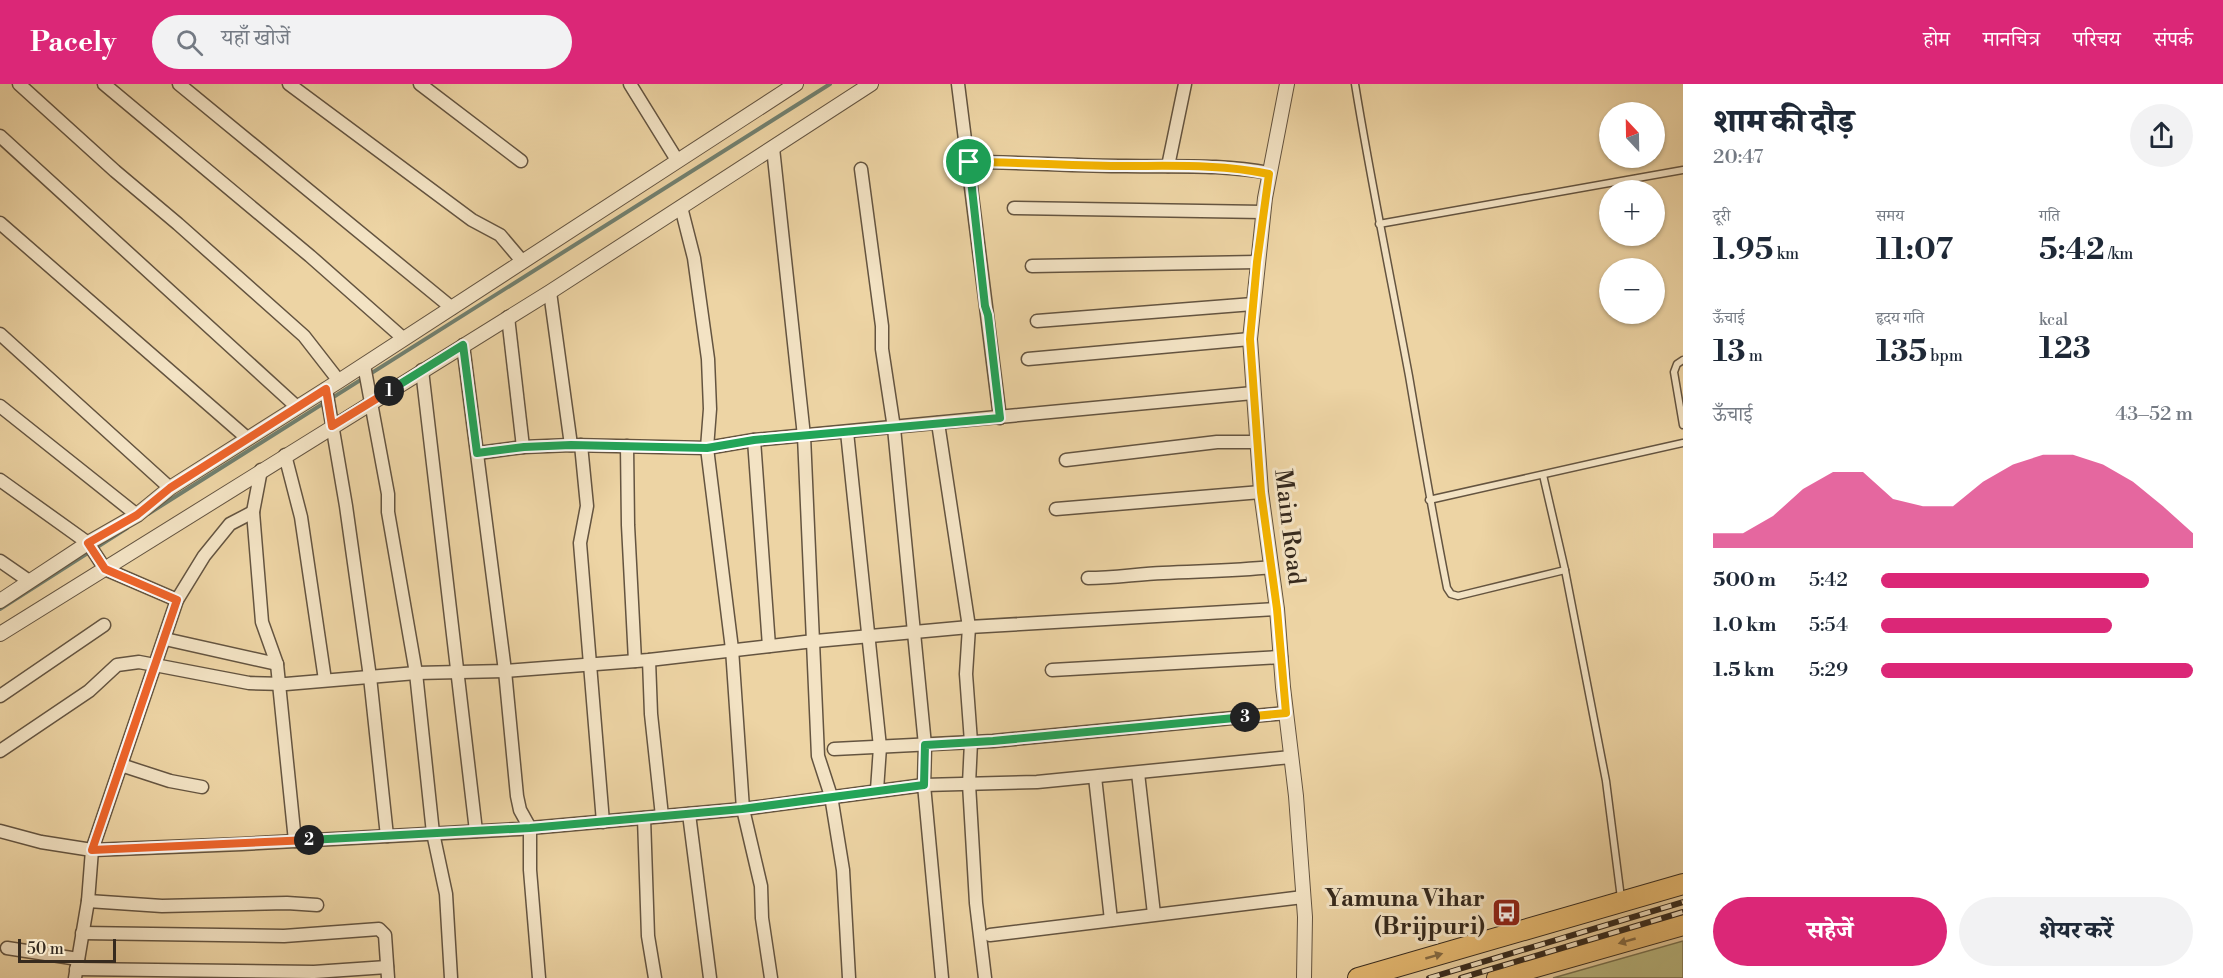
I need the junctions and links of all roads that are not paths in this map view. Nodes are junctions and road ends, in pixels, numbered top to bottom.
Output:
1 (19, 84) edge
2 (104, 84) edge
3 (179, 84) edge
4 (290, 84) edge
5 (420, 84) edge
6 (630, 84) edge
7 (871, 84) edge
8 (958, 84) edge
9 (1185, 84) edge
10 (1287, 84) edge
11 (1354, 84) edge
12 (789, 86) edge
13 (0, 136) edge
14 (773, 148) junction
15 (677, 160) junction
16 (521, 161) dead end
17 (969, 162) junction
18 (1168, 166) junction
19 (861, 169) dead end
20 (1683, 170) edge
21 (1269, 174) junction
22 (681, 207) junction
23 (1014, 208) dead end
24 (1263, 212) junction
25 (0, 223) edge
26 (1378, 224) junction
27 (522, 261) junction
28 (1257, 262) junction
29 (1032, 266) dead end
30 (550, 292) junction
31 (1253, 304) junction
32 (452, 308) junction
33 (508, 317) junction
34 (1036, 321) dead end
35 (0, 334) edge
36 (404, 339) junction
37 (1250, 339) junction
38 (463, 345) junction
39 (1028, 359) dead end
40 (1683, 360) edge
41 (364, 365) junction
42 (422, 370) junction
43 (339, 381) junction
44 (326, 389) junction
45 (1253, 393) junction
46 (371, 402) junction
47 (0, 406) edge
48 (297, 407) junction
49 (1000, 418) junction
50 (938, 423) junction
51 (1683, 425) edge
52 (332, 426) junction
53 (894, 428) junction
54 (847, 432) junction
55 (804, 436) junction
56 (247, 438) junction
57 (754, 440) junction
58 (1257, 442) junction
59 (1683, 443) edge
60 (576, 445) junction
61 (627, 446) junction
62 (524, 447) junction
63 (707, 448) junction
64 (477, 453) junction
65 (285, 455) junction
66 (1066, 460) dead end
67 (261, 470) junction
68 (1543, 475) junction
69 (0, 480) edge
70 (170, 488) junction
71 (1261, 492) junction
72 (1429, 500) junction
73 (1056, 509) dead end
74 (253, 512) junction
75 (137, 515) junction
76 (88, 543) junction
77 (0, 561) edge
78 (1271, 567) junction
79 (105, 569) junction
80 (1565, 570) junction
81 (1088, 578) dead end
82 (29, 581) junction
83 (177, 600) junction
84 (0, 601) edge
85 (1277, 609) junction
86 (104, 625) dead end
87 (969, 627) junction
88 (915, 633) junction
89 (0, 634) edge
90 (869, 637) junction
91 (165, 639) junction
92 (814, 641) junction
93 (769, 646) junction
94 (732, 650) junction
95 (1281, 657) junction
96 (649, 660) junction
97 (635, 661) junction
98 (277, 664) junction
99 (592, 664) junction
100 (156, 665) junction
101 (1052, 670) dead end
102 (505, 671) junction
103 (457, 672) junction
104 (416, 673) junction
105 (370, 677) junction
106 (325, 680) junction
107 (280, 683) junction
108 (0, 696) edge
109 (1286, 713) junction
110 (971, 742) junction
111 (925, 745) junction
112 (880, 747) junction
113 (834, 750) dead end
114 (0, 751) edge
115 (1291, 757) junction
116 (121, 765) junction
117 (1138, 773) junction
118 (1095, 777) junction
119 (969, 784) junction
120 (924, 785) junction
121 (202, 787) dead end
122 (878, 790) junction
123 (831, 796) junction
124 (742, 809) junction
125 (689, 814) junction
126 (662, 816) junction
127 (644, 818) junction
128 (603, 822) junction
129 (530, 828) junction
130 (0, 831) edge
131 (476, 831) junction
132 (433, 833) junction
133 (387, 836) junction
134 (294, 841) junction
135 (92, 850) junction
136 (1683, 884) edge
137 (1303, 897) junction
138 (88, 901) junction
139 (1622, 902) junction
140 (317, 905) dead end
141 (1154, 914) junction
142 (1111, 920) junction
143 (1683, 925) edge
144 (82, 933) junction
145 (990, 935) dead end
146 (7, 948) dead end
147 (76, 968) edge
148 (388, 972) edge
149 (1301, 977) edge
150 (452, 978) edge
151 (539, 978) edge
152 (655, 978) edge
153 (710, 978) edge
154 (771, 978) edge
155 (849, 978) edge
156 (942, 978) edge
157 (985, 978) edge
158 (1358, 978) edge
159 (1497, 978) edge

1 - 43 street
2 - 36 street
3 - 32 street
4 - 27 street
5 - 16 street
6 - 15 street
7 - 14 street
8 - 17 street
9 - 18 street
10 - 21 street, Main Road
11 - 26 lane
12 - 15 street
13 - 48 street
14 - 22 street
14 - 55 street
15 - 27 street
17 - 18 street
17 - 49 street
18 - 21 street
19 - 53 street
20 - 26 lane
21 - 24 street, Main Road
22 - 30 street
22 - 63 street
23 - 24 street
24 - 28 street, Main Road
25 - 56 street
26 - 72 lane
27 - 32 street
28 - 29 street
28 - 31 street, Main Road
30 - 33 street
30 - 60 street
31 - 34 street
31 - 37 street, Main Road
32 - 36 street
33 - 38 street
33 - 62 street
35 - 70 street
36 - 41 street
37 - 39 street
37 - 45 street, Main Road
38 - 42 street
38 - 64 street
40 - 51 lane
41 - 43 street
41 - 46 street
42 - 46 street
42 - 103 street
43 - 44 street
44 - 48 street
44 - 52 street
45 - 49 street
45 - 58 street, Main Road
46 - 52 street
46 - 104 street
47 - 75 street
48 - 56 street
49 - 50 street
50 - 53 street
50 - 87 street
52 - 65 street
52 - 105 street
53 - 54 street
53 - 88 street
54 - 55 street
54 - 90 street
55 - 57 street
55 - 92 street
56 - 70 street
57 - 63 street
57 - 93 street
58 - 66 street
58 - 71 street, Main Road
59 - 68 lane
60 - 61 street
60 - 62 street
60 - 99 street
61 - 63 street
61 - 97 street
62 - 64 street
63 - 94 street
64 - 102 street
65 - 67 street
65 - 106 street
67 - 74 street
67 - 79 street
68 - 72 lane
68 - 80 lane
69 - 76 street
70 - 75 street
71 - 73 street
71 - 78 street, Main Road
72 - 80 lane
74 - 83 street
74 - 98 street
75 - 76 street
76 - 79 street
76 - 82 street
77 - 82 street
78 - 81 street
78 - 85 street, Main Road
79 - 83 street
79 - 89 street
80 - 139 lane
82 - 84 street
83 - 91 street
85 - 87 street
85 - 95 street, Main Road
86 - 108 street
87 - 88 street
87 - 110 street
88 - 90 street
88 - 111 street
90 - 92 street
90 - 112 street
91 - 98 street
91 - 100 street
92 - 93 street
92 - 123 street
93 - 94 street
94 - 96 street
94 - 124 street
95 - 101 street
95 - 109 street, Main Road
96 - 97 street
96 - 126 street
97 - 99 street
98 - 107 street
99 - 102 street
99 - 128 street
100 - 107 street
100 - 114 street
100 - 116 street
102 - 103 street
102 - 129 street
103 - 104 street
103 - 131 street
104 - 105 street
104 - 132 street
105 - 106 street
105 - 133 street
106 - 107 street
107 - 134 street
109 - 110 street
109 - 115 street, Main Road
110 - 111 street
110 - 119 street
111 - 112 street
111 - 120 street
112 - 113 street
112 - 122 street
115 - 117 street
115 - 137 street, Main Road
116 - 121 street
116 - 135 street
117 - 118 street
117 - 141 street
118 - 119 street
118 - 142 street
119 - 120 street
119 - 157 street
120 - 122 street
120 - 156 street
122 - 123 street
123 - 124 street
123 - 155 street
124 - 125 street
124 - 154 street
125 - 126 street
125 - 153 street
126 - 127 street
127 - 128 street
127 - 152 street
128 - 129 street
129 - 131 street
129 - 151 street
130 - 135 street
131 - 132 street
132 - 133 street
132 - 150 street
133 - 134 street
134 - 135 street
135 - 138 street
136 - 139 highway
137 - 141 street
137 - 149 street, Main Road
138 - 140 street
138 - 144 street
158 -> 139 highway
141 - 142 street
142 - 145 street
143 -> 159 highway
144 - 147 street
144 - 148 street
146 - 147 street
147 - 148 street

